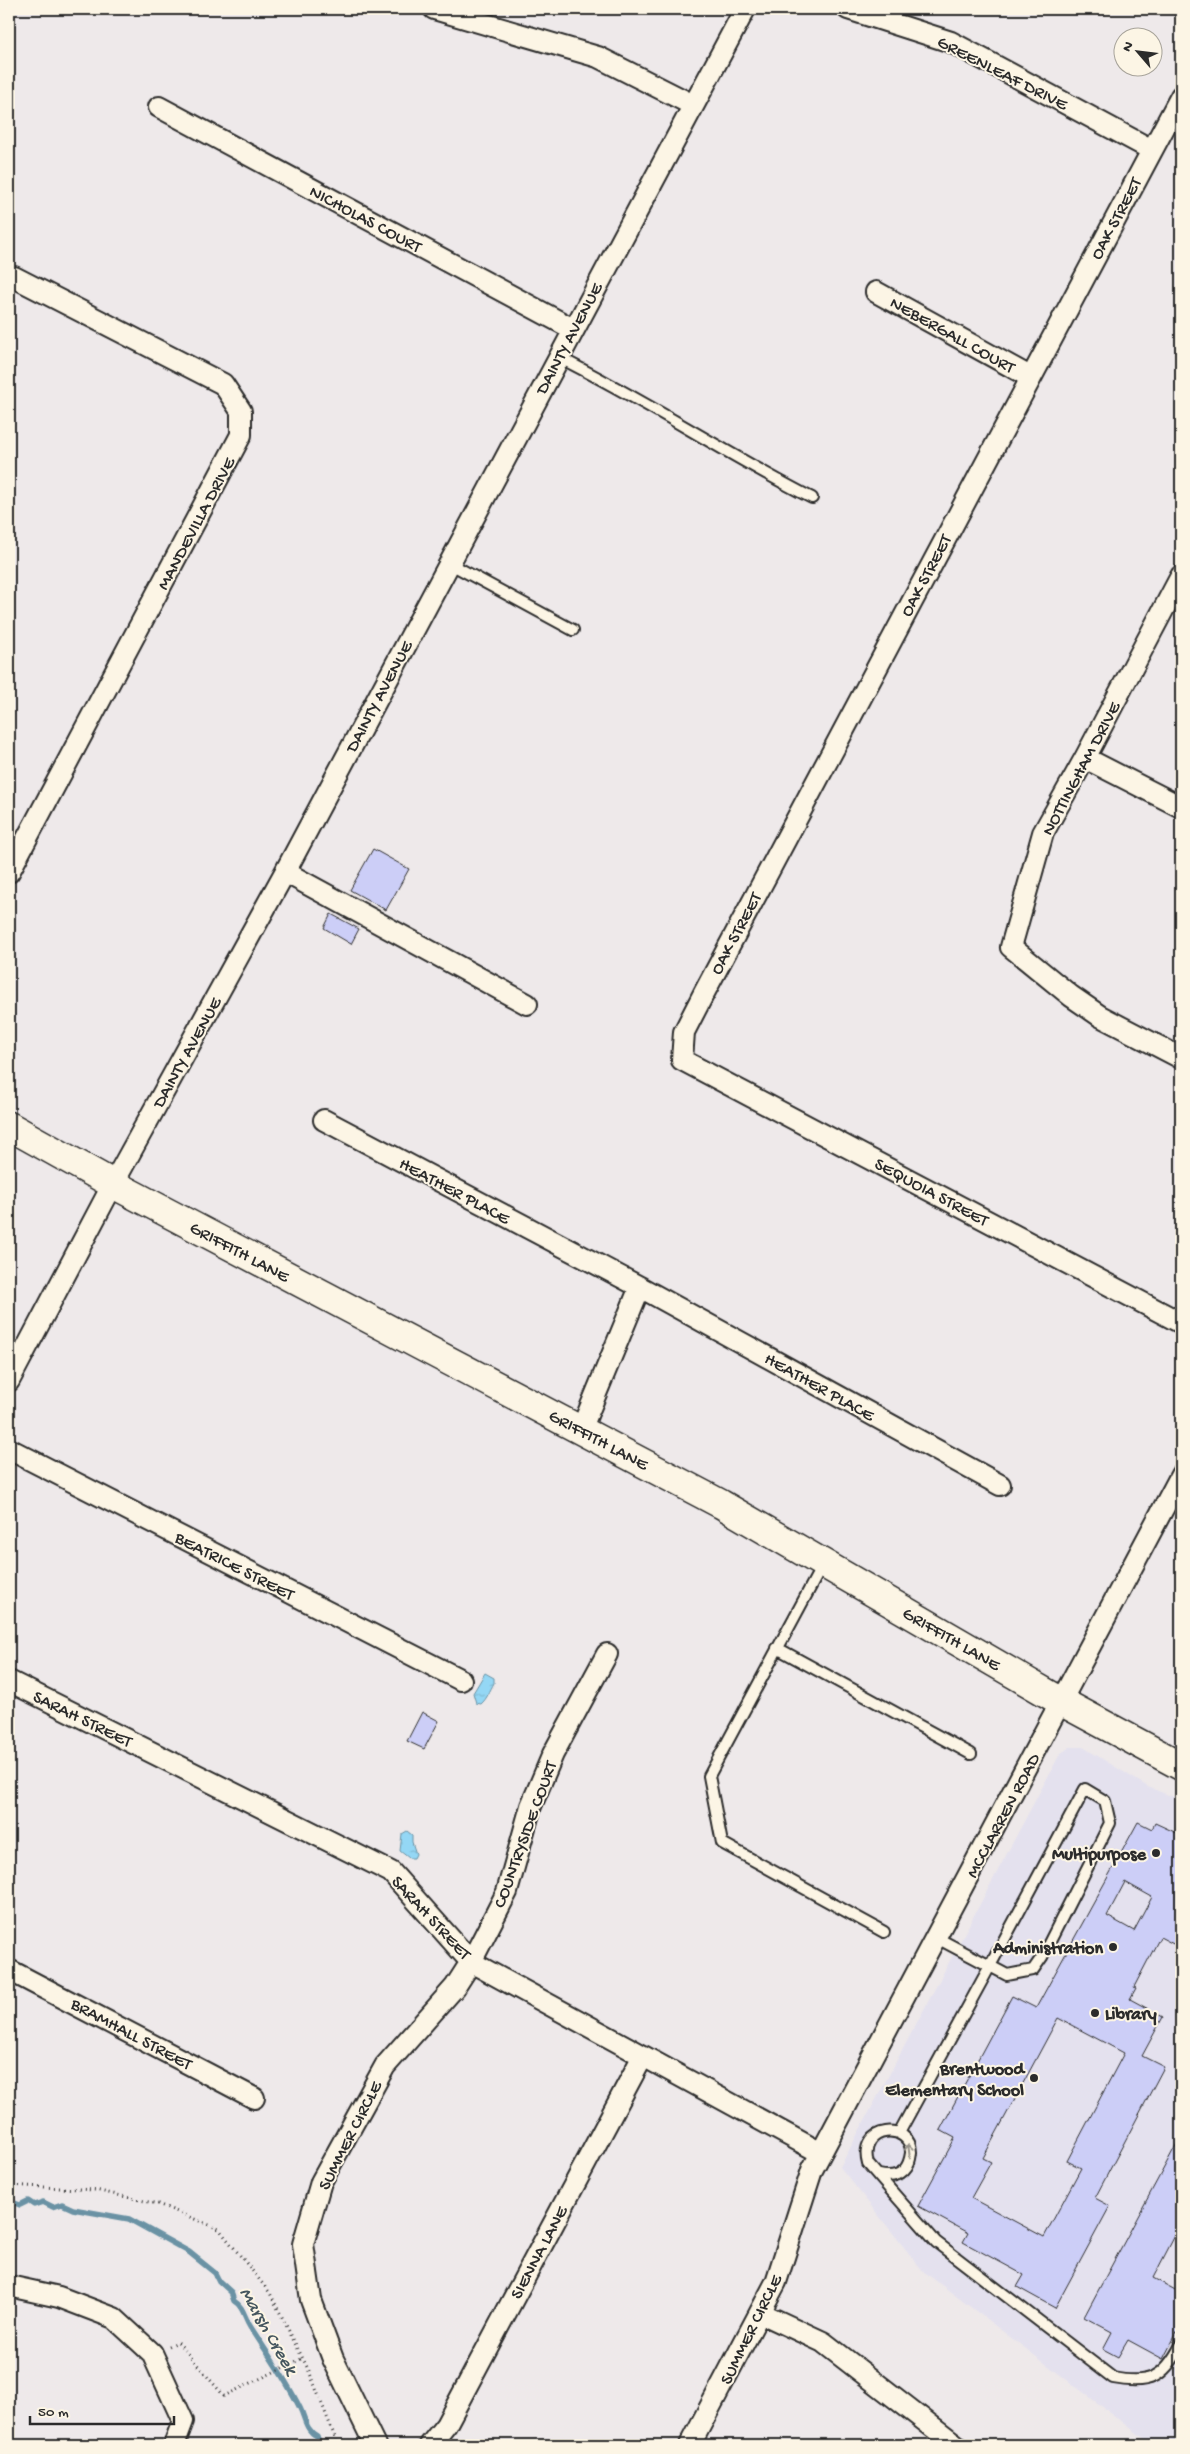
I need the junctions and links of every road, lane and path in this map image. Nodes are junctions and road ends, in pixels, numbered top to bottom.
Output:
1 (745, 9) edge
2 (848, 9) edge
3 (440, 10) edge
4 (1181, 96) edge
5 (692, 105) junction
6 (159, 106) dead end
7 (1152, 150) junction
8 (9, 277) edge
9 (876, 292) dead end
10 (573, 329) junction
11 (558, 357) junction
12 (1030, 377) junction
13 (812, 498) dead end
14 (449, 563) junction
15 (1181, 576) edge
16 (573, 630) dead end
17 (1086, 758) junction
18 (1181, 806) edge
19 (9, 872) edge
20 (285, 872) junction
21 (527, 1004) dead end
22 (1181, 1058) edge
23 (682, 1060) joint
24 (324, 1120) dead end
25 (9, 1126) edge
26 (113, 1184) junction
27 (640, 1288) junction
28 (1181, 1323) edge
29 (9, 1381) edge
30 (581, 1430) junction
31 (9, 1449) edge
32 (1181, 1475) edge
33 (1000, 1485) dead end
34 (824, 1564) junction
35 (777, 1648) junction
36 (607, 1654) dead end
37 (461, 1680) dead end
38 (9, 1681) edge
39 (1062, 1702) junction
40 (971, 1754) dead end
41 (1181, 1766) edge
42 (884, 1932) dead end
43 (937, 1938) junction
44 (471, 1962) junction
45 (990, 1966) junction
46 (9, 1970) edge
47 (643, 2056) junction
48 (254, 2098) dead end
49 (899, 2133) junction
50 (821, 2153) junction
51 (879, 2175) junction
52 (9, 2185) edge
53 (9, 2286) edge
54 (761, 2313) junction
55 (1181, 2345) edge
56 (152, 2353) junction
57 (303, 2358) junction
58 (174, 2445) edge
59 (338, 2445) edge
60 (375, 2445) edge
61 (430, 2445) edge
62 (690, 2445) edge
63 (956, 2445) edge

1 - 5 street, DAINTY AVENUE
2 - 7 street, GREENLEAF DRIVE
3 - 5 street
4 - 7 street, OAK STREET
5 - 10 street, DAINTY AVENUE
6 - 10 street, NICHOLAS COURT
7 - 12 street, OAK STREET
8 - 19 street, MANDEVILLA DRIVE
9 - 12 street, NEBERGALL COURT
10 - 11 street, DAINTY AVENUE
11 - 13 lane
11 - 14 street, DAINTY AVENUE
12 - 23 street, OAK STREET
14 - 16 lane
14 - 20 street, DAINTY AVENUE
15 - 17 street, NOTTINGHAM DRIVE
17 - 18 street
17 - 22 street, NOTTINGHAM DRIVE
20 - 21 street
20 - 26 street, DAINTY AVENUE
23 - 28 street, SEQUOIA STREET
24 - 27 street, HEATHER PLACE
25 - 26 street, GRIFFITH LANE
26 - 29 street, DAINTY AVENUE
26 - 30 street, GRIFFITH LANE
27 - 30 street
27 - 33 street, HEATHER PLACE
30 - 34 street, GRIFFITH LANE
31 - 37 street, BEATRICE STREET
32 - 39 street, MCCLARREN ROAD
34 - 35 lane
34 - 39 street, GRIFFITH LANE
35 - 40 lane
35 - 42 lane
36 - 44 street, COUNTRYSIDE COURT
38 - 44 street, SARAH STREET
39 - 41 street, GRIFFITH LANE
39 - 43 street, MCCLARREN ROAD
43 - 45 lane
43 - 50 street, MCCLARREN ROAD
44 - 47 street, SARAH STREET
44 - 60 street, SUMMER CIRCLE
45 - 45 lane
45 - 49 lane
46 - 48 street, BRAMHALL STREET
47 - 50 street, SARAH STREET
47 - 61 street, SIENNA LANE
51 -> 49 lane
49 - 51 lane
50 - 54 street, SUMMER CIRCLE
51 - 55 lane
52 - 57 path
53 - 56 street
54 - 62 street, SUMMER CIRCLE
54 - 63 street
56 - 57 path
56 - 58 street
57 - 59 path

